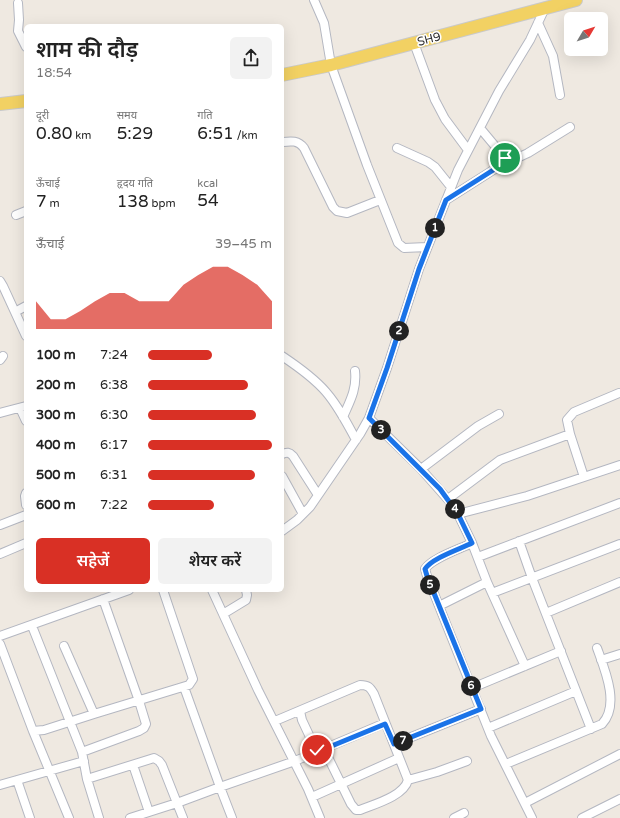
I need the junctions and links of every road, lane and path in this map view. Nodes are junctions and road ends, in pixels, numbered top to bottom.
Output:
1 (314, 0) edge
2 (576, 0) edge
3 (18, 3) dead end
4 (545, 8) junction
5 (538, 23) junction
6 (24, 43) edge
7 (414, 43) junction
8 (332, 65) junction
9 (284, 75) edge
10 (560, 95) dead end
11 (24, 101) edge
12 (0, 104) edge
13 (570, 127) dead end
14 (480, 128) junction
15 (284, 142) edge
16 (397, 148) dead end
17 (468, 150) junction
18 (509, 160) junction
19 (451, 187) junction
20 (380, 200) junction
21 (446, 200) junction
22 (24, 212) edge
23 (16, 215) dead end
24 (427, 247) junction
25 (0, 281) edge
26 (24, 307) edge
27 (15, 312) junction
28 (24, 332) edge
29 (284, 357) edge
30 (354, 371) dead end
31 (619, 393) dead end
32 (23, 407) edge
33 (0, 413) edge
34 (499, 414) dead end
35 (343, 417) junction
36 (369, 418) junction
37 (570, 434) junction
38 (356, 440) junction
39 (284, 453) edge
40 (620, 465) edge
41 (421, 469) junction
42 (584, 477) junction
43 (284, 480) edge
44 (318, 495) junction
45 (448, 499) junction
46 (620, 503) edge
47 (303, 514) junction
48 (458, 514) junction
49 (24, 516) edge
50 (0, 525) edge
51 (284, 530) edge
52 (519, 541) junction
53 (472, 543) junction
54 (24, 544) edge
55 (620, 544) edge
56 (0, 554) edge
57 (478, 557) junction
58 (532, 578) junction
59 (487, 582) junction
60 (620, 582) edge
61 (163, 592) edge
62 (213, 592) edge
63 (246, 592) edge
64 (492, 592) junction
65 (110, 593) edge
66 (103, 599) junction
67 (439, 606) junction
68 (546, 613) junction
69 (223, 614) junction
70 (32, 626) junction
71 (0, 636) edge
72 (0, 644) edge
73 (64, 646) dead end
74 (597, 648) dead end
75 (561, 651) junction
76 (620, 654) edge
77 (601, 660) junction
78 (525, 666) junction
79 (184, 687) junction
80 (472, 688) junction
81 (576, 691) junction
82 (616, 699) edge
83 (139, 701) junction
84 (481, 709) junction
85 (300, 711) junction
86 (94, 714) junction
87 (71, 722) junction
88 (275, 722) junction
89 (385, 724) junction
90 (488, 728) junction
91 (591, 729) junction
92 (32, 731) junction
93 (394, 744) junction
94 (321, 750) junction
95 (620, 754) edge
96 (83, 756) junction
97 (400, 758) junction
98 (295, 761) junction
99 (467, 761) dead end
100 (506, 764) junction
101 (133, 765) junction
102 (50, 771) junction
103 (87, 779) junction
104 (17, 780) junction
105 (408, 780) junction
106 (341, 783) junction
107 (0, 785) edge
108 (220, 787) junction
109 (312, 797) junction
110 (620, 799) edge
111 (177, 803) junction
112 (525, 803) junction
113 (150, 812) junction
114 (464, 813) dead end
115 (30, 818) edge
116 (69, 818) edge
117 (99, 818) edge
118 (130, 818) edge
119 (183, 818) edge
120 (232, 818) edge
121 (320, 818) edge
122 (454, 818) edge
123 (532, 818) edge
124 (582, 818) edge

1 - 8 street
2 - 4 main road, SH9
3 - 6 street
4 - 5 street
4 - 7 main road, SH9
5 - 10 street
5 - 14 street
7 - 8 main road, SH9
7 - 17 street
8 - 9 main road, SH9
8 - 20 street
11 - 12 main road
13 - 18 street
14 - 17 street
14 - 18 street
15 - 20 street
16 - 19 street
17 - 19 street
18 - 21 street
19 - 21 street
20 - 24 street
21 - 24 street
22 - 23 street
24 - 36 street
25 - 27 street
26 - 27 street
27 - 28 street
29 - 35 street
30 - 35 street
31 - 37 street
32 - 33 street
34 - 41 street
35 - 38 street
36 - 38 street
36 - 41 street
37 - 42 street
37 - 45 street
38 - 44 street
39 - 44 street
40 - 42 street
41 - 45 street
42 - 48 street
43 - 47 street
44 - 47 street
45 - 48 street
46 - 52 street
47 - 51 street
48 - 53 street
49 - 50 street
52 - 57 street
52 - 58 street
53 - 57 street
53 - 67 street
54 - 56 street
55 - 58 street
57 - 59 street
58 - 64 street
58 - 68 street
59 - 64 street
59 - 67 street
60 - 68 street
61 - 79 street
62 - 69 street
63 - 69 street
64 - 78 street
65 - 66 street
66 - 70 street
66 - 83 street
67 - 80 street
68 - 75 street
69 - 88 street
70 - 71 street
70 - 87 street
72 - 92 street
73 - 86 street
74 - 77 street
75 - 78 street
75 - 81 street
76 - 77 street
77 - 82 street
78 - 80 street
79 - 83 street
79 - 108 street
80 - 84 street
81 - 90 street
81 - 91 street
82 - 91 street
83 - 86 street
83 - 96 street
84 - 90 street
84 - 93 street
85 - 88 street
85 - 89 street
85 - 94 street
86 - 87 street
87 - 92 street
87 - 96 street
88 - 98 street
89 - 93 street
89 - 94 street
90 - 100 street
91 - 100 street
92 - 102 street
93 - 97 street
94 - 98 street
94 - 106 street
95 - 112 street
96 - 102 street
96 - 103 street
97 - 105 street
97 - 106 street
98 - 108 street
98 - 109 street
99 - 105 street
100 - 112 street
101 - 103 street
101 - 111 street
101 - 113 street
102 - 104 street
102 - 116 street
103 - 117 street
104 - 107 street
104 - 115 street
105 - 106 street
106 - 109 street
108 - 111 street
108 - 120 street
109 - 121 street
110 - 124 street
111 - 113 street
111 - 119 street
112 - 123 street
113 - 118 street
114 - 122 street

